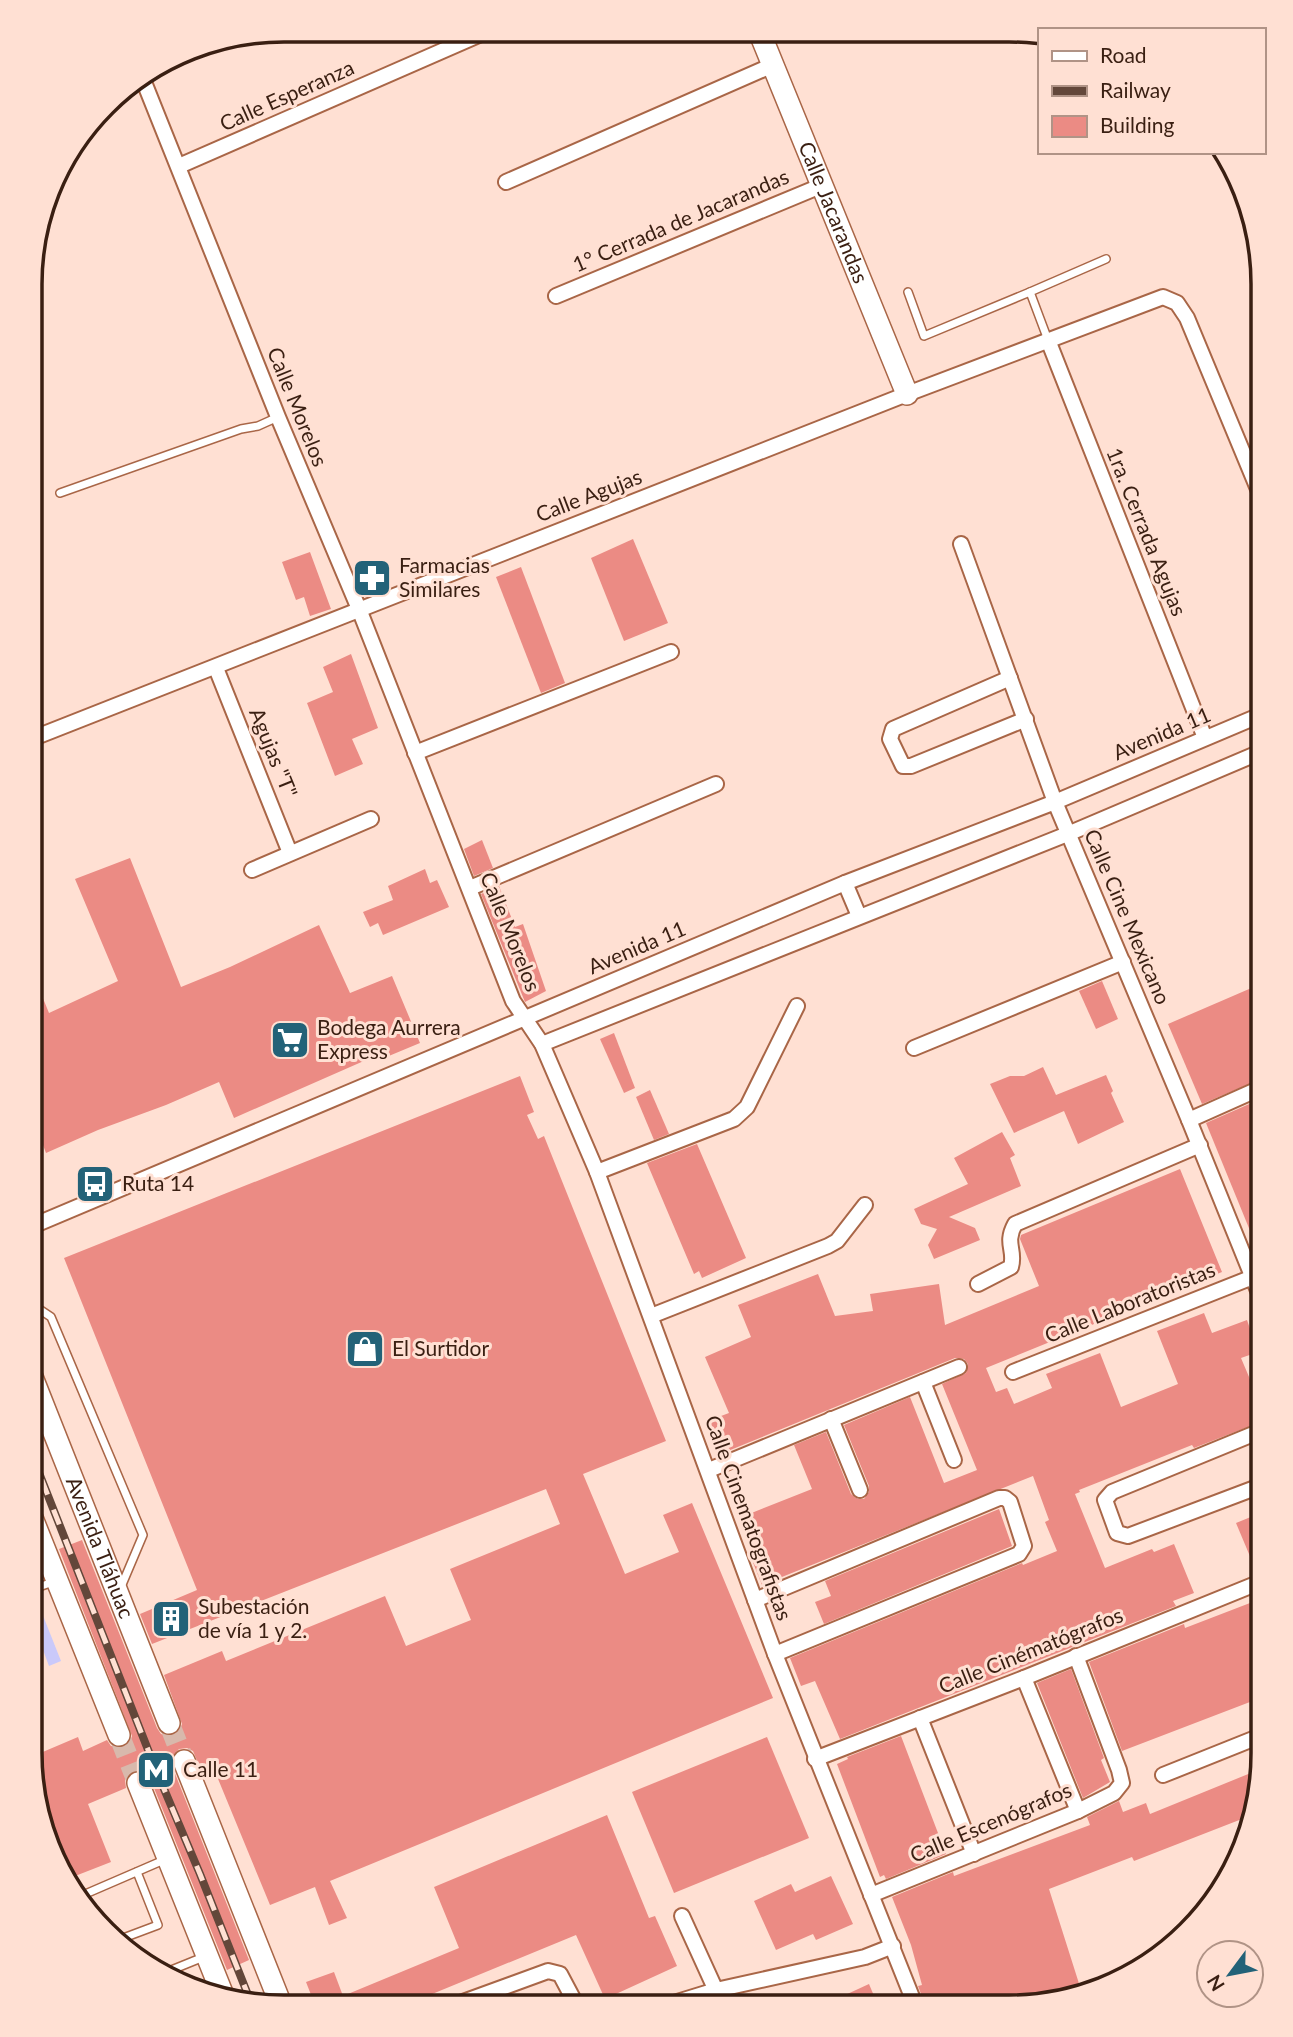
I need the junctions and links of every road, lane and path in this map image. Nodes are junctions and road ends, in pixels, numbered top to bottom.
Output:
1 (764, 42) edge
2 (461, 43) edge
3 (773, 65) junction
4 (146, 86) edge
5 (178, 166) junction
6 (506, 182) dead end
7 (823, 185) junction
8 (1106, 259) dead end
9 (908, 292) dead end
10 (1030, 292) junction
11 (556, 296) dead end
12 (1048, 340) junction
13 (907, 394) junction
14 (278, 417) junction
15 (1251, 472) edge
16 (60, 493) dead end
17 (961, 544) dead end
18 (359, 609) junction
19 (671, 652) dead end
20 (216, 667) junction
21 (1010, 678) junction
22 (1026, 719) junction
23 (1251, 719) edge
24 (42, 735) edge
25 (1205, 738) junction
26 (415, 753) junction
27 (1251, 756) edge
28 (716, 784) dead end
29 (1055, 802) junction
30 (371, 819) dead end
31 (1070, 833) junction
32 (290, 853) junction
33 (252, 870) dead end
34 (845, 883) junction
35 (470, 888) junction
36 (859, 916) junction
37 (1123, 962) junction
38 (797, 1006) dead end
39 (526, 1018) junction
40 (542, 1044) junction
41 (914, 1048) dead end
42 (1250, 1093) edge
43 (1189, 1120) junction
44 (1200, 1145) junction
45 (597, 1172) junction
46 (865, 1205) dead end
47 (42, 1222) edge
48 (1250, 1258) edge
49 (1250, 1278) edge
50 (978, 1284) dead end
51 (42, 1311) edge
52 (651, 1316) junction
53 (959, 1367) dead end
54 (1013, 1371) dead end
55 (923, 1382) junction
56 (42, 1402) edge
57 (831, 1419) junction
58 (1250, 1435) edge
59 (954, 1460) dead end
60 (709, 1470) junction
61 (860, 1490) dead end
62 (1250, 1490) edge
63 (42, 1552) edge
64 (58, 1580) junction
65 (42, 1586) edge
66 (1250, 1586) edge
67 (118, 1594) junction
68 (755, 1600) junction
69 (775, 1654) junction
70 (1076, 1656) junction
71 (1024, 1678) junction
72 (920, 1718) junction
73 (169, 1723) tunnel mouth
74 (119, 1735) tunnel mouth
75 (1250, 1740) edge
76 (815, 1759) junction
77 (184, 1761) tunnel mouth
78 (1163, 1775) dead end
79 (138, 1783) tunnel mouth
80 (1078, 1811) junction
81 (974, 1854) junction
82 (168, 1858) junction
83 (137, 1872) junction
84 (87, 1893) edge
85 (871, 1895) junction
86 (682, 1916) dead end
87 (127, 1936) edge
88 (893, 1946) junction
89 (207, 1956) junction
90 (180, 1967) junction
91 (175, 1969) edge
92 (182, 1972) edge
93 (219, 1986) edge
94 (716, 1990) junction
95 (277, 1995) edge
96 (482, 1995) edge
97 (570, 1995) edge
98 (700, 1995) edge
99 (718, 1995) edge
100 (911, 1995) edge

1 - 3 main road, Calle Jacarandas
2 - 5 street, Calle Esperanza
3 - 6 street
3 - 7 main road, Calle Jacarandas
4 - 5 street, Calle Morelos
5 - 14 street, Calle Morelos
7 - 11 street, 1° Cerrada de Jacarandas
7 - 13 main road, Calle Jacarandas
8 - 10 lane
9 - 10 lane
10 - 12 lane
12 - 13 street, Calle Agujas
12 - 15 street, Calle Agujas
12 - 25 street, 1ra. Cerrada Agujas
13 - 18 street, Calle Agujas
14 - 16 lane
14 - 18 street, Calle Morelos
17 - 21 street, Calle Cine Mexicano
18 - 20 street, Calle Agujas
18 - 26 street, Calle Morelos
19 - 26 street
20 - 24 street, Calle Agujas
20 - 32 street, Agujas "T"
21 - 22 street, Calle Cine Mexicano
21 - 22 street
22 - 29 street, Calle Cine Mexicano
23 - 25 street, Avenida 11
25 - 29 street, Avenida 11
26 - 35 street, Calle Morelos
27 - 31 street
28 - 35 street
29 - 31 street, Calle Cine Mexicano
29 - 34 street, Avenida 11
30 - 32 street
31 - 36 street
31 - 37 street, Calle Cine Mexicano
32 - 33 street
34 - 36 street
34 - 39 street, Avenida 11
35 - 39 street, Calle Morelos
36 - 40 street
37 - 41 street
37 - 43 street, Calle Cine Mexicano
38 - 45 street
39 - 40 street, Calle Morelos
39 - 47 street, Avenida 11
40 - 45 street, Calle Cinematografistas
42 - 43 street
43 - 44 street, Calle Cine Mexicano
44 - 48 street, Calle Cine Mexicano
44 - 50 street
45 - 52 street, Calle Cinematografistas
46 - 52 street
49 - 54 street, Calle Laboratoristas
51 - 67 lane
52 - 60 street, Calle Cinematografistas
53 - 55 street
55 - 57 street
55 - 59 street
56 - 67 main road, Avenida Tláhuac
57 - 60 street
57 - 61 street
58 - 62 street
60 - 68 street, Calle Cinematografistas
63 - 64 main road
64 - 65 lane
64 - 74 main road
66 - 70 street, Calle Cinématógrafos
67 - 73 main road, Avenida Tláhuac
68 - 69 street, Calle Cinematografistas
68 - 69 street
69 - 76 street, Calle Cinematografistas
70 - 71 street, Calle Cinématógrafos
70 - 80 street, Calle Escenógrafos
71 - 72 street, Calle Cinématógrafos
71 - 80 street
72 - 76 street, Calle Cinématógrafos
72 - 81 street
75 - 78 street
76 - 85 street, Calle Cinematografistas
77 - 95 main road
79 - 82 main road
80 - 81 street, Calle Escenógrafos
81 - 85 street, Calle Escenógrafos
82 - 83 lane
82 - 89 main road
83 - 84 lane
83 - 87 lane
85 - 88 street, Calle Cinematografistas
86 - 94 street
88 - 94 street
88 - 100 street, Calle Cinematografistas
89 - 90 lane
89 - 93 main road
90 - 91 lane
90 - 92 lane
94 - 98 street
94 - 99 street
96 - 97 street

